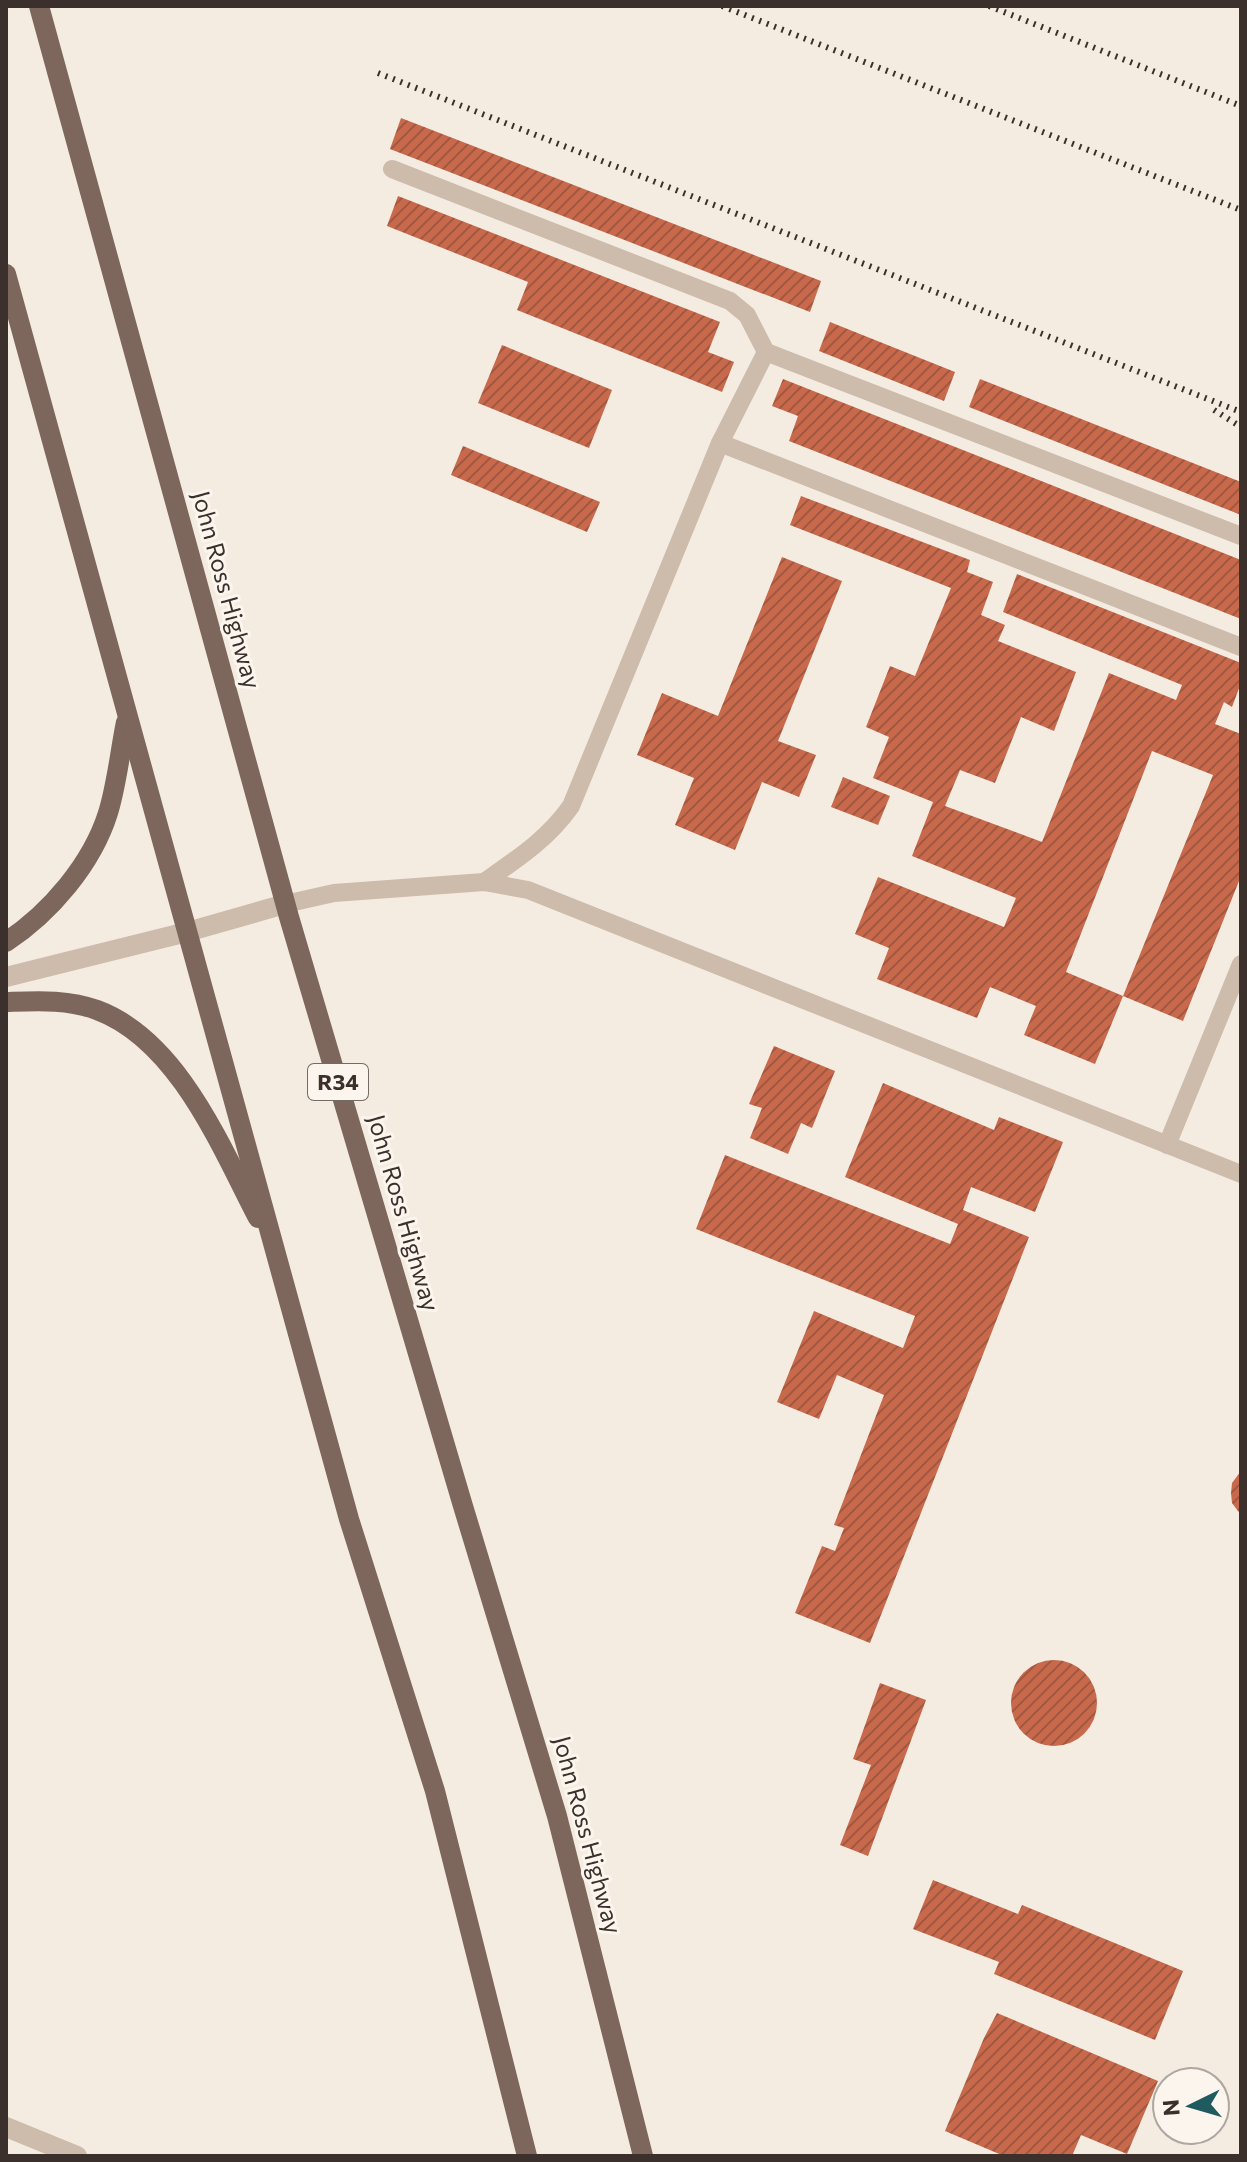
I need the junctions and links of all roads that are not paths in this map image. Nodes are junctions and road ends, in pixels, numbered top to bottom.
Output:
1 (39, 6) edge
2 (392, 169) dead end
3 (6, 274) edge
4 (766, 352) junction
5 (720, 443) junction
6 (1241, 536) edge
7 (1241, 647) edge
8 (127, 715) junction
9 (484, 882) junction
10 (285, 904) junction
11 (187, 932) junction
12 (6, 942) edge
13 (1241, 964) edge
14 (6, 977) edge
15 (6, 1002) edge
16 (1167, 1145) junction
17 (1241, 1174) edge
18 (278, 1257) junction
19 (6, 2127) edge
20 (77, 2156) edge
21 (527, 2156) edge
22 (643, 2156) edge

1 - 10 main road, John Ross Highway / R34
2 - 4 lane
3 - 8 main road
4 - 5 lane
4 - 6 lane
5 - 7 lane
5 - 9 lane
8 - 11 main road
8 - 12 main road
9 - 10 lane
9 - 16 lane
10 - 11 street
10 - 22 main road, John Ross Highway / R34
11 - 14 street
11 - 18 main road
13 - 16 lane
15 - 18 main road
16 - 17 lane
18 - 21 main road
19 - 20 street

